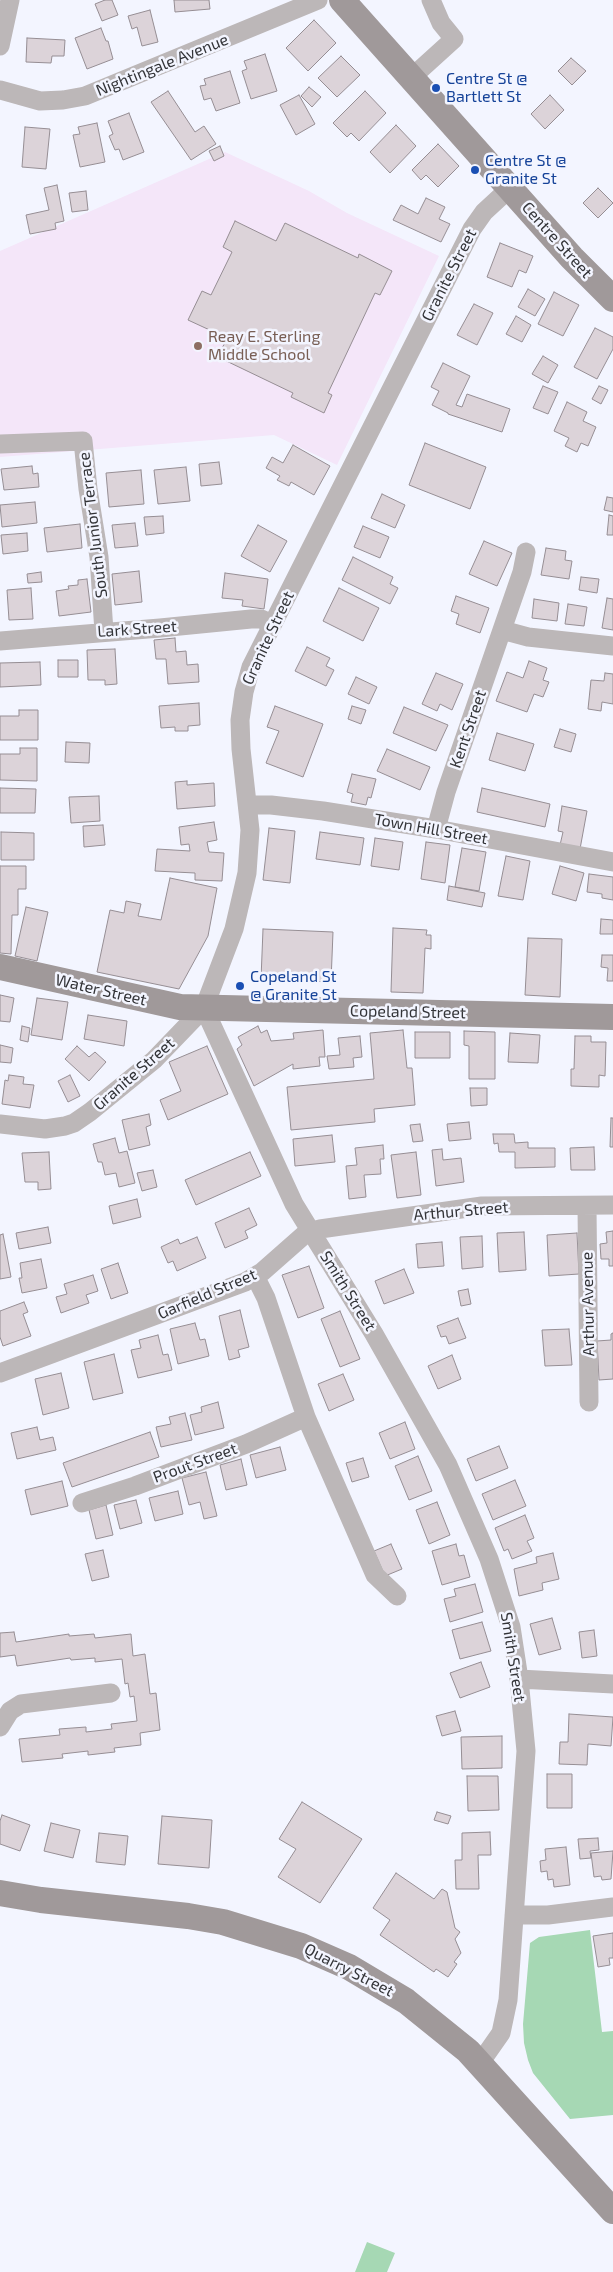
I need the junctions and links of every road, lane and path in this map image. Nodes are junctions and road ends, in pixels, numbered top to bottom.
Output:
1 (10, 0) edge
2 (318, 0) edge
3 (342, 0) edge
4 (432, 0) edge
5 (0, 46) edge
6 (411, 78) junction
7 (0, 90) edge
8 (510, 188) junction
9 (613, 299) edge
10 (0, 444) edge
11 (526, 552) dead end
12 (272, 624) junction
13 (502, 630) junction
14 (104, 632) junction
15 (0, 641) edge
16 (613, 646) edge
17 (249, 805) junction
18 (436, 829) junction
19 (613, 862) edge
20 (0, 967) edge
21 (204, 1008) junction
22 (613, 1018) edge
23 (0, 1124) edge
24 (613, 1205) edge
25 (587, 1206) junction
26 (311, 1232) junction
27 (255, 1276) junction
28 (0, 1373) edge
29 (589, 1402) dead end
30 (306, 1416) junction
31 (82, 1503) dead end
32 (397, 1596) dead end
33 (519, 1679) junction
34 (613, 1684) edge
35 (111, 1693) dead end
36 (0, 1727) edge
37 (0, 1893) edge
38 (613, 1907) edge
39 (514, 1915) junction
40 (480, 2063) junction
41 (613, 2211) edge

1 - 5 street
2 - 7 street, Nightingale Avenue
3 - 6 main road, Centre Street
4 - 6 street
6 - 8 main road, Centre Street
8 - 9 main road, Centre Street
8 - 12 street, Granite Street
10 - 14 street, South Junior Terrace
11 - 13 street, Kent Street
12 - 14 street, Lark Street
12 - 17 street, Granite Street
13 - 16 street
13 - 18 street, Kent Street
14 - 15 street, Lark Street
17 - 18 street, Town Hill Street
17 - 21 street, Granite Street
18 - 19 street, Town Hill Street
20 - 21 main road, Water Street
21 - 22 main road, Copeland Street
21 - 23 street, Granite Street
21 - 26 street
24 - 25 street, Arthur Street
25 - 26 street, Arthur Street
25 - 29 street, Arthur Avenue
26 - 27 street, Garfield Street
26 - 33 street, Smith Street
27 - 28 street, Garfield Street
27 - 30 street
30 - 31 street, Prout Street
30 - 32 street
33 - 34 street
33 - 39 street, Smith Street
35 - 36 street
37 - 40 main road, Quarry Street
38 - 39 street
39 - 40 street, Smith Street
40 - 41 main road, Quarry Street

